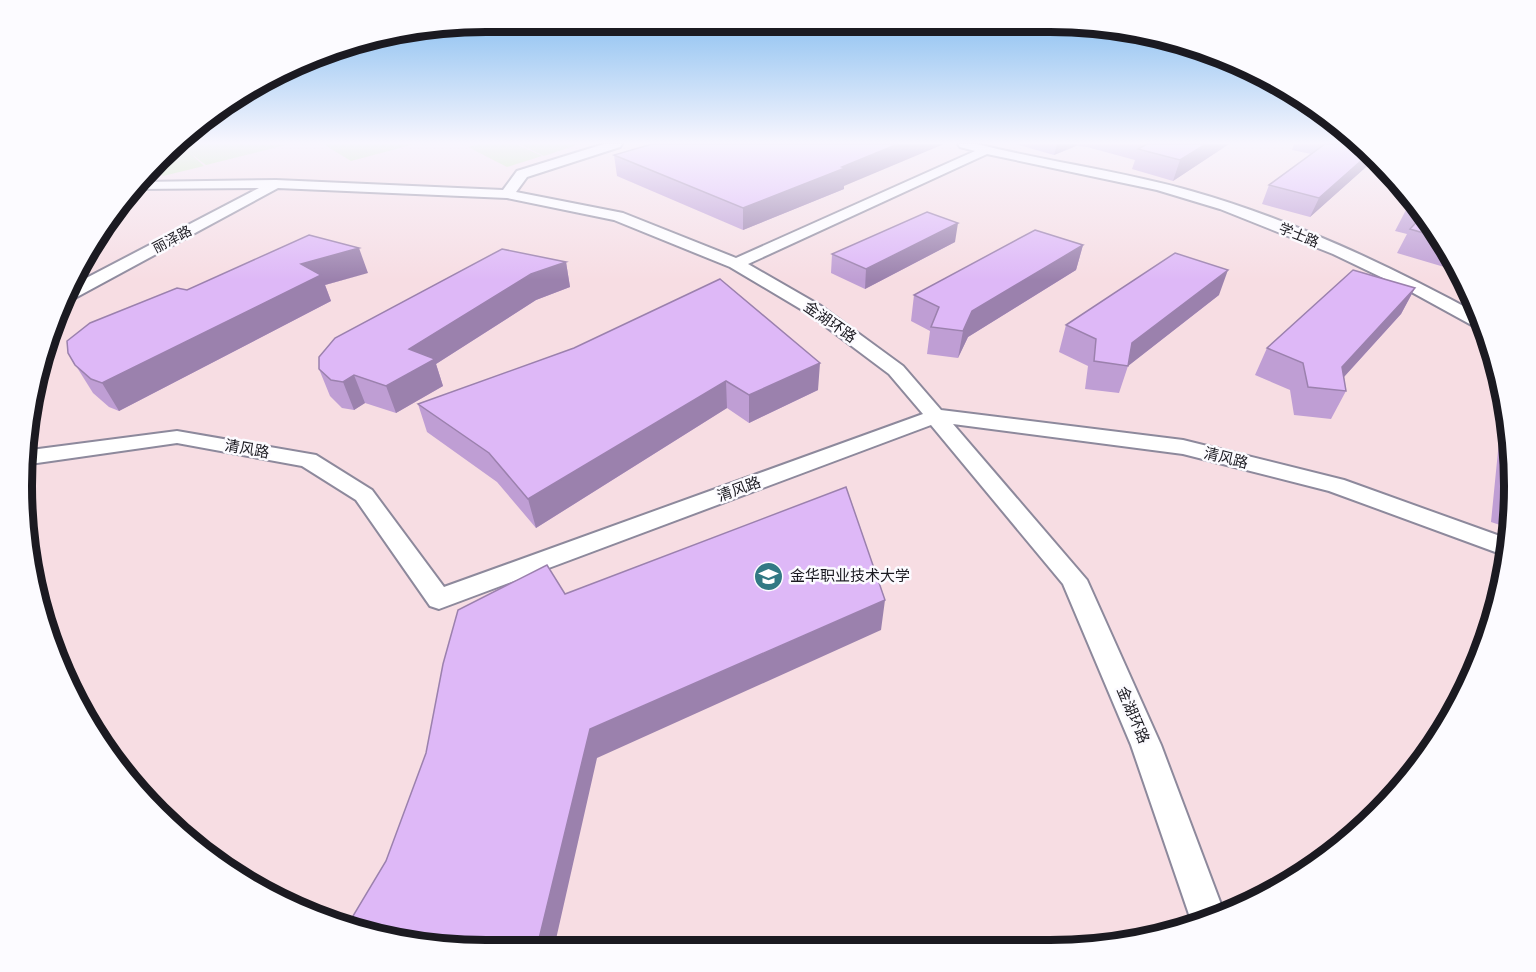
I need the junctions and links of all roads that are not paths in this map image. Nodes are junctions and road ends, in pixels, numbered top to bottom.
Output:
1 (266, 189) edge
2 (400, 189) edge
3 (510, 189) edge
4 (900, 189) edge
5 (1168, 189) edge
6 (507, 194) junction
7 (736, 264) junction
8 (76, 291) edge
9 (1472, 319) edge
10 (937, 416) junction
11 (32, 457) edge
12 (1501, 546) edge
13 (1206, 912) edge

1 - 8 street, 丽泽路
2 - 6 street, 金湖环路
3 - 6 street
4 - 7 street
5 - 9 street, 学士路
6 - 7 street, 金湖环路
7 - 10 street, 金湖环路
10 - 11 street, 清风路
10 - 12 street, 清风路
10 - 13 street, 金湖环路

